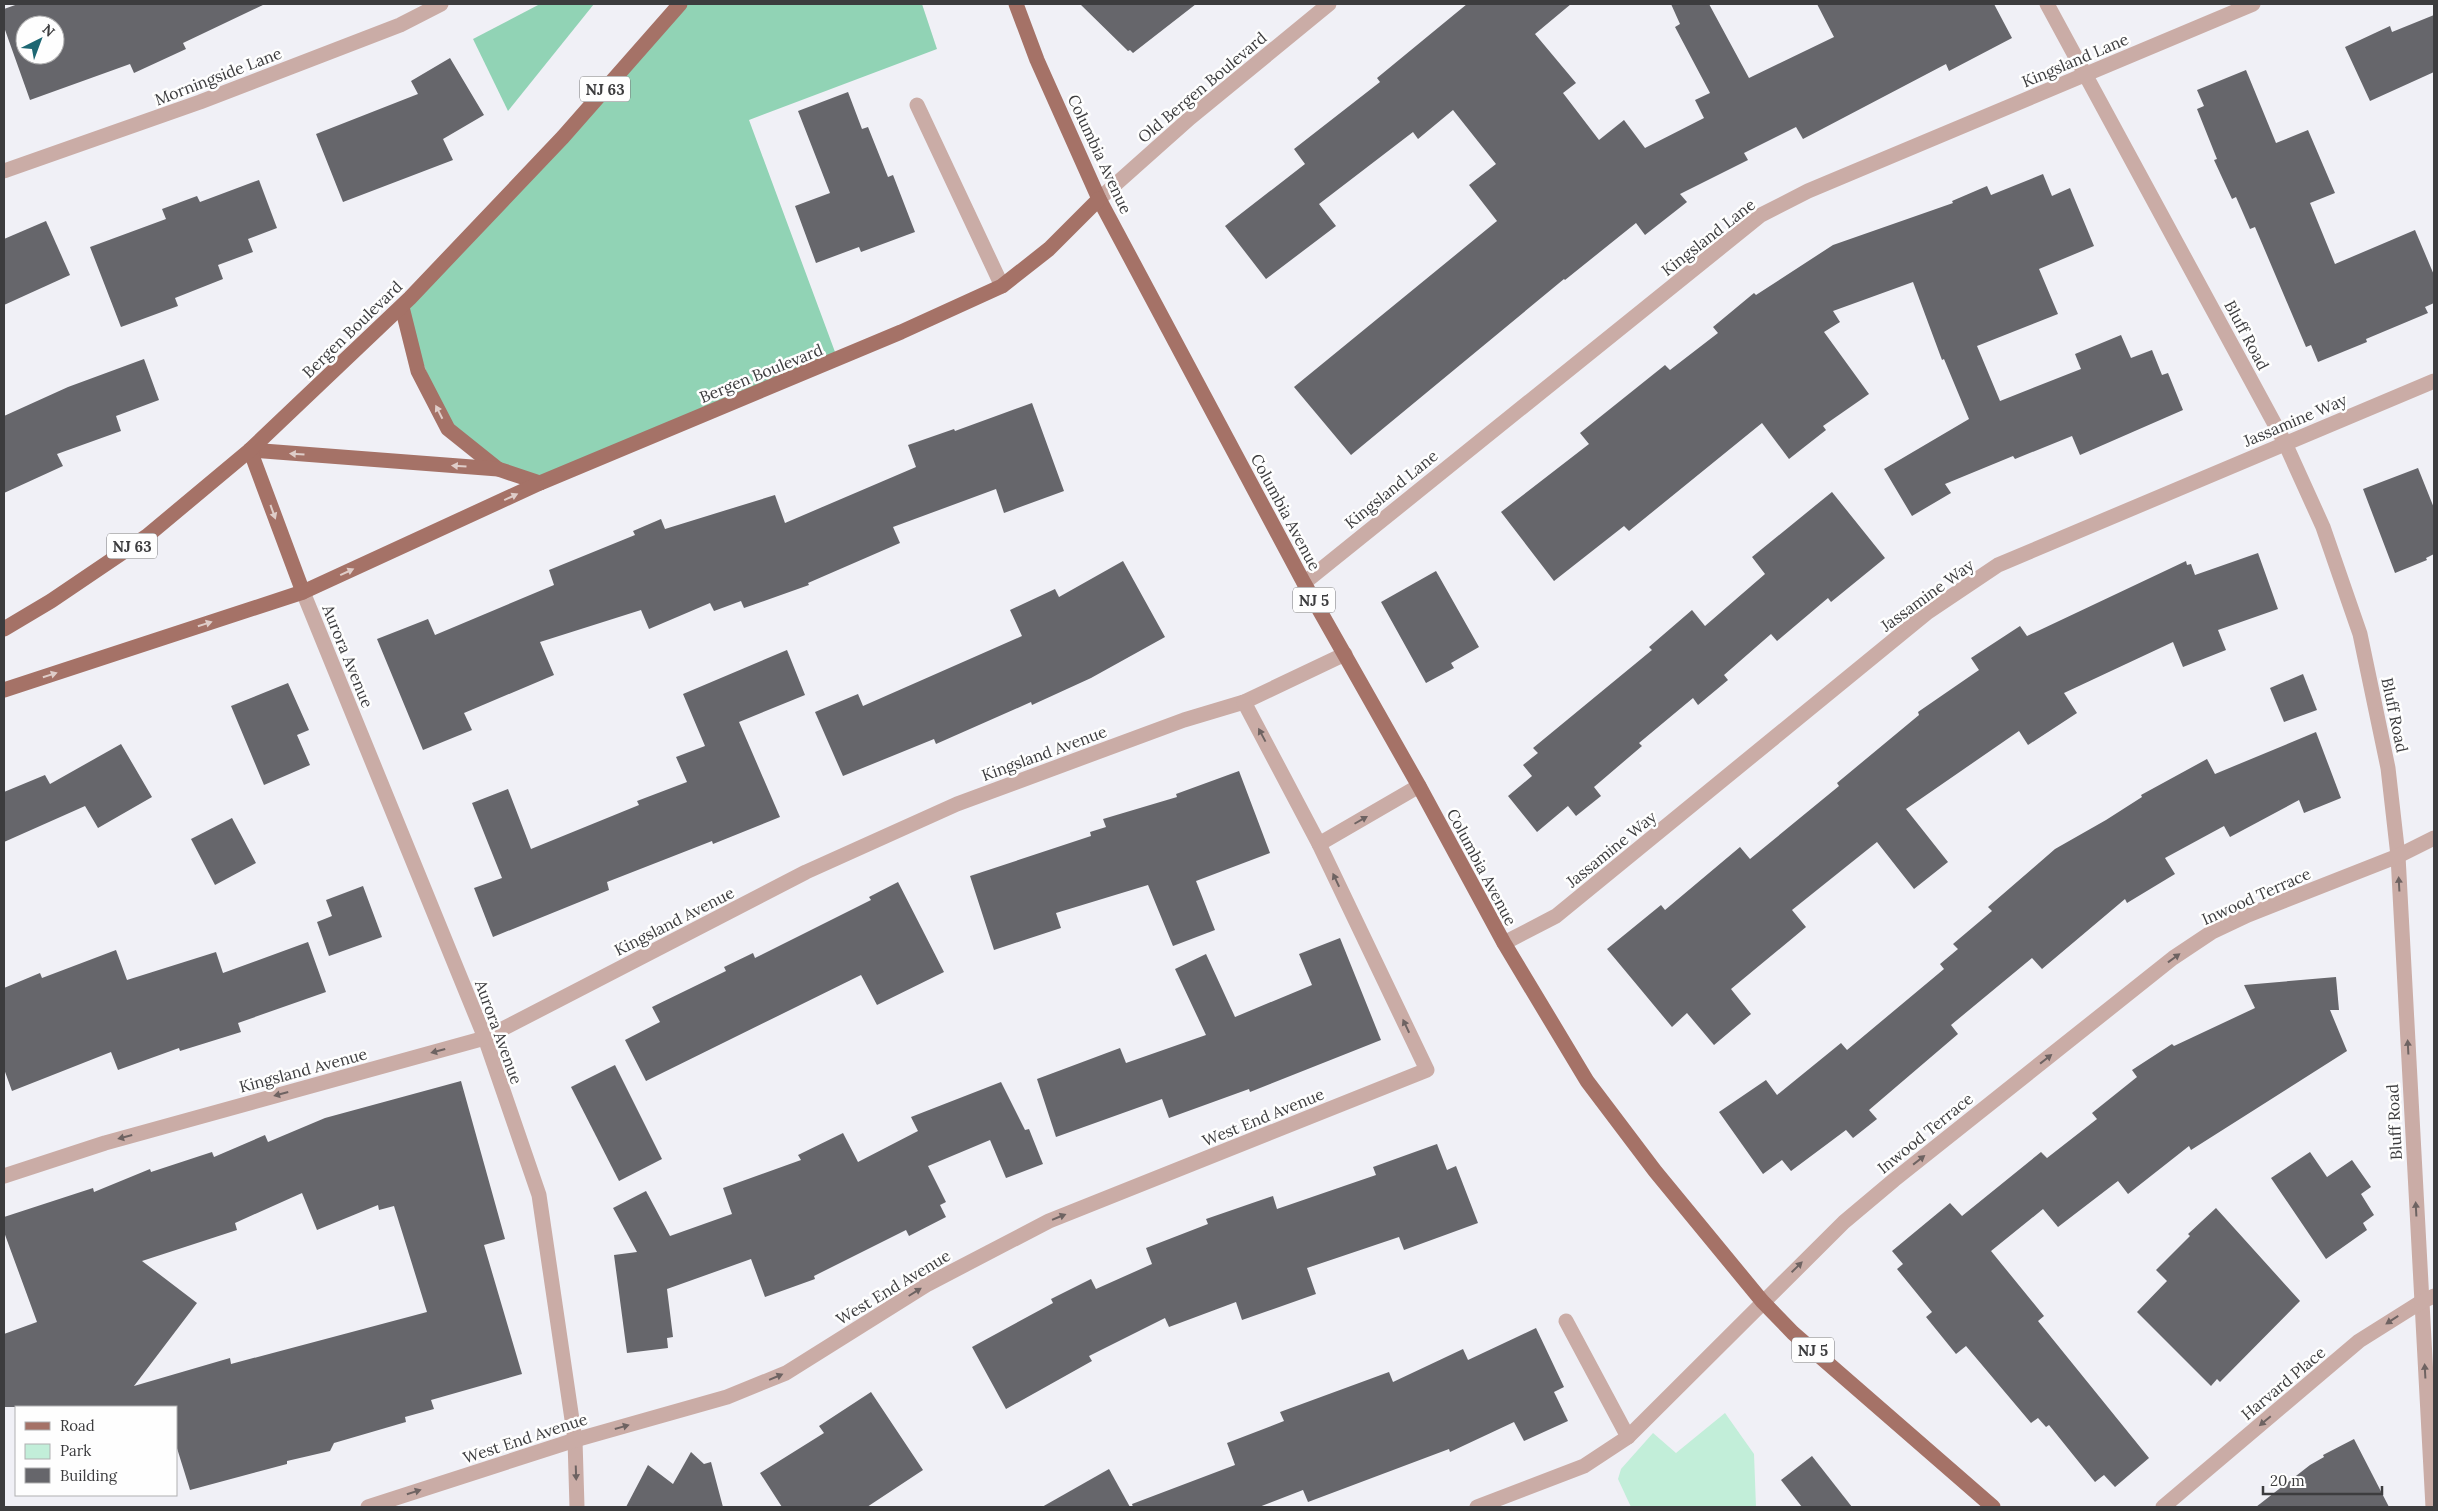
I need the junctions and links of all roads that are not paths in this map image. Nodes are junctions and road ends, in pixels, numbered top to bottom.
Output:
1 (441, 4) edge
2 (680, 4) edge
3 (1016, 4) edge
4 (1329, 4) edge
5 (2047, 4) edge
6 (2253, 4) edge
7 (2086, 75) junction
8 (917, 105) dead end
9 (4, 171) edge
10 (1100, 199) junction
11 (1002, 286) junction
12 (402, 307) junction
13 (2434, 381) edge
14 (2286, 443) junction
15 (250, 450) junction
16 (498, 469) junction
17 (540, 483) junction
18 (1304, 583) junction
19 (303, 592) junction
20 (4, 629) edge
21 (1345, 654) junction
22 (4, 690) edge
23 (1244, 702) junction
24 (1419, 786) junction
25 (2434, 838) edge
26 (1319, 844) junction
27 (2398, 856) junction
28 (1504, 943) junction
29 (485, 1038) junction
30 (4, 1176) edge
31 (2427, 1299) edge
32 (1762, 1301) junction
33 (1566, 1321) dead end
34 (1628, 1437) junction
35 (575, 1440) junction
36 (368, 1507) edge
37 (577, 1507) edge
38 (1477, 1507) edge
39 (1993, 1507) edge
40 (2163, 1507) edge
41 (2433, 1507) edge

1 - 9 street, Morningside Lane
2 - 12 main road, Bergen Boulevard / NJ 63
3 - 10 main road, Columbia Avenue / NJ 5
4 - 10 street, Old Bergen Boulevard
5 - 7 street, Bluff Road
6 - 7 street, Kingsland Lane
7 - 14 street, Bluff Road
7 - 18 street, Kingsland Lane
8 - 11 street
10 - 11 main road, Bergen Boulevard
10 - 18 main road, Columbia Avenue / NJ 5
11 - 17 main road, Bergen Boulevard
12 - 15 main road, Bergen Boulevard / NJ 63
16 -> 12 main road
13 - 14 street, Jassamine Way
14 - 27 street, Bluff Road
14 - 28 street, Jassamine Way
16 -> 15 main road
15 -> 19 main road
15 - 20 main road, Bergen Boulevard / NJ 63
16 - 17 main road
19 -> 17 main road, Bergen Boulevard
18 - 21 main road, Columbia Avenue / NJ 5
22 -> 19 main road, Bergen Boulevard
19 - 29 street, Aurora Avenue
21 - 23 street, Kingsland Avenue
21 - 24 main road, Columbia Avenue / NJ 5
26 -> 23 street
23 - 29 street, Kingsland Avenue
26 -> 24 street
24 - 28 main road, Columbia Avenue / NJ 5
25 - 27 street, Inwood Terrace
35 -> 26 street, West End Avenue
31 -> 27 street, Bluff Road
32 -> 27 street, Inwood Terrace
28 - 32 main road, Columbia Avenue / NJ 5
29 -> 30 street, Kingsland Avenue
29 - 35 street, Aurora Avenue
31 -> 40 street, Harvard Place
41 -> 31 street, Bluff Road
32 - 34 street, Inwood Terrace
32 - 39 main road, NJ 5
33 - 34 street
34 - 38 street, Inwood Terrace
36 -> 35 street, West End Avenue
35 -> 37 street, Aurora Avenue

